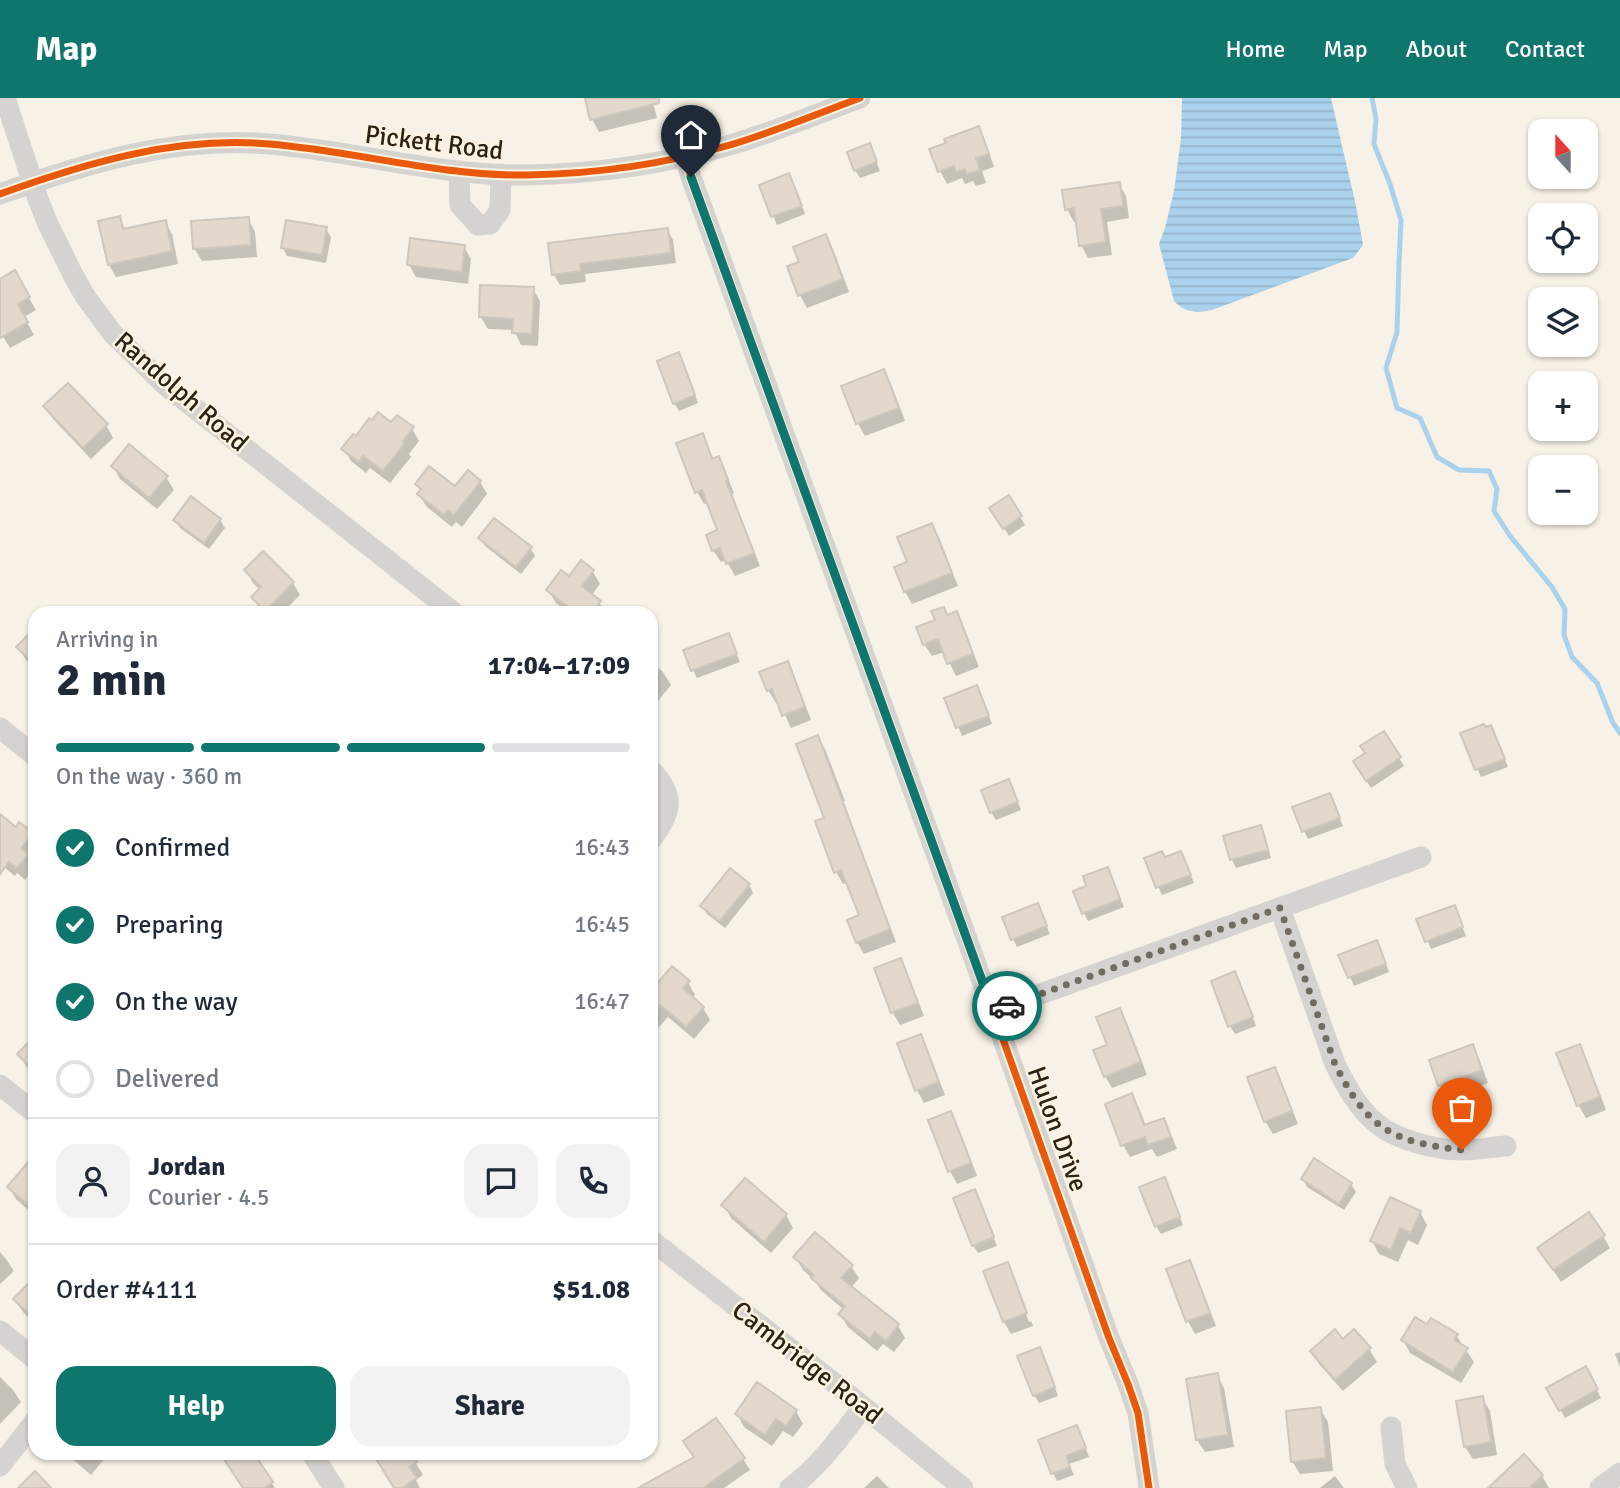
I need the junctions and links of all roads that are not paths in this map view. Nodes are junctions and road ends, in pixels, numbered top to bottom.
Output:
1 (5, 98) edge
2 (860, 98) edge
3 (830, 103) edge
4 (685, 156) junction
5 (459, 171) junction
6 (501, 174) junction
7 (33, 182) junction
8 (0, 194) edge
9 (445, 606) edge
10 (0, 728) edge
11 (28, 750) edge
12 (658, 780) edge
13 (658, 830) edge
14 (1421, 857) dead end
15 (1280, 908) junction
16 (993, 1011) junction
17 (0, 1086) edge
18 (28, 1108) edge
19 (1506, 1146) dead end
20 (658, 1246) edge
21 (0, 1331) edge
22 (28, 1353) edge
23 (863, 1407) junction
24 (1391, 1427) dead end
25 (28, 1430) edge
26 (316, 1460) edge
27 (0, 1466) edge
28 (1620, 1473) edge
29 (334, 1488) edge
30 (790, 1488) edge
31 (963, 1488) edge
32 (1149, 1488) edge
33 (1407, 1488) edge
34 (1600, 1488) edge

1 - 7 street, Randolph Road
2 - 3 street, Pickett Road
3 - 4 street, Pickett Road
4 - 6 street, Pickett Road
4 - 16 street, Hulon Drive
5 - 6 street, Pickett Road
5 - 6 street
5 - 7 street, Pickett Road
7 - 8 street, Pickett Road
7 - 9 street, Randolph Road
10 - 11 street
12 - 13 street
14 - 15 street
15 - 16 street
15 - 19 street
16 - 32 street, Hulon Drive
17 - 18 street
20 - 23 street, Cambridge Road
21 - 22 street
23 - 30 street
23 - 31 street, Cambridge Road
24 - 33 street
25 - 27 street
26 - 29 street
28 - 34 street

